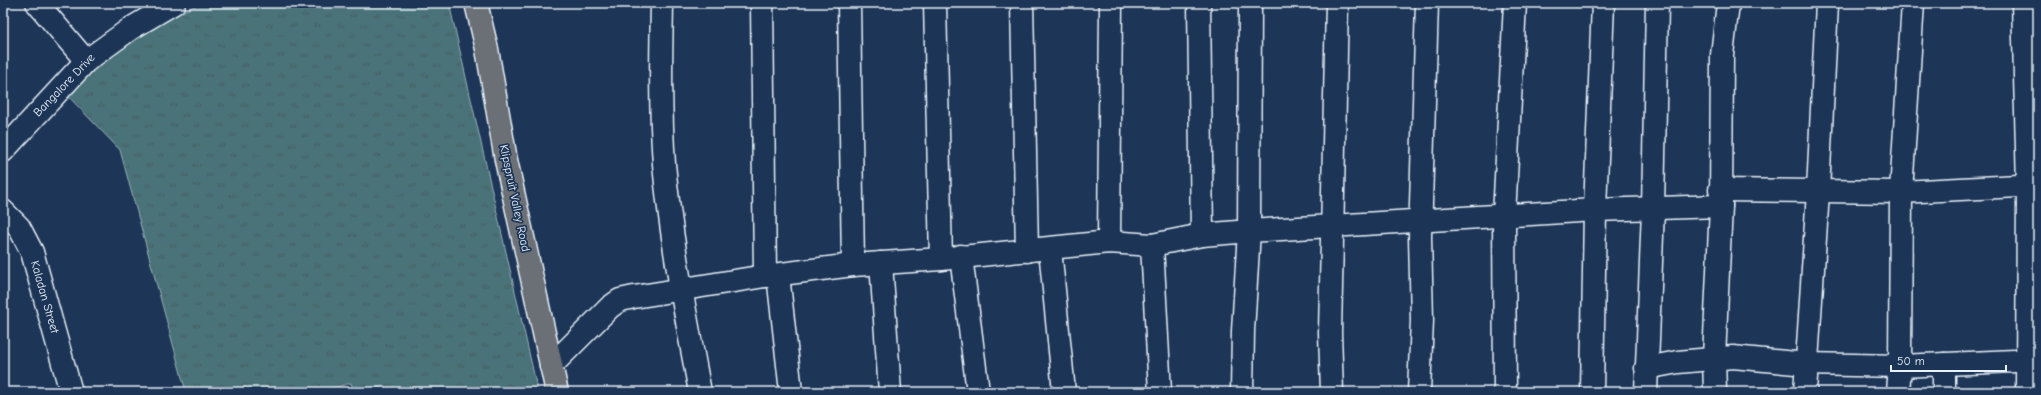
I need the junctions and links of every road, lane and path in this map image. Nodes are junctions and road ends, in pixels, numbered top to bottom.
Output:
1 (37, 3) edge
2 (174, 3) edge
3 (476, 3) edge
4 (662, 3) edge
5 (762, 3) edge
6 (849, 3) edge
7 (935, 3) edge
8 (1022, 3) edge
9 (1111, 3) edge
10 (1199, 3) edge
11 (1250, 3) edge
12 (1337, 3) edge
13 (1427, 3) edge
14 (1515, 3) edge
15 (1603, 3) edge
16 (1657, 3) edge
17 (1728, 3) edge
18 (1827, 3) edge
19 (1913, 3) edge
20 (2023, 3) edge
21 (86, 61) junction
22 (3, 151) edge
23 (2033, 185) edge
24 (1818, 192) junction
25 (1901, 192) junction
26 (1721, 198) junction
27 (1653, 209) junction
28 (1595, 210) junction
29 (3, 211) edge
30 (1504, 216) junction
31 (1421, 222) junction
32 (1332, 228) junction
33 (1249, 232) junction
34 (1202, 235) junction
35 (1109, 242) junction
36 (1152, 245) junction
37 (1050, 249) junction
38 (1027, 251) junction
39 (951, 257) junction
40 (881, 263) junction
41 (853, 265) junction
42 (772, 276) junction
43 (681, 289) junction
44 (1714, 358) junction
45 (2033, 360) edge
46 (1806, 364) junction
47 (1944, 364) junction
48 (550, 366) junction
49 (1900, 366) junction
50 (1646, 368) junction
51 (71, 392) edge
52 (557, 392) edge
53 (700, 392) edge
54 (791, 392) edge
55 (890, 392) edge
56 (978, 392) edge
57 (1064, 392) edge
58 (1160, 392) edge
59 (1242, 392) edge
60 (1332, 392) edge
61 (1419, 392) edge
62 (1505, 392) edge
63 (1592, 392) edge
64 (1646, 392) edge
65 (1715, 392) edge
66 (1805, 392) edge
67 (1898, 392) edge
68 (1944, 392) edge
69 (2027, 392) edge

1 - 21 street
2 - 21 street, Bangalore Drive
3 - 48 main road, Klipspruit Valley Road
4 - 43 street
5 - 42 street
6 - 41 street
7 - 39 street
8 - 38 street
9 - 35 street
10 - 34 street
11 - 33 street
12 - 32 street
13 - 31 street
14 - 30 street
15 - 28 street
16 - 27 street
17 - 26 street
18 - 24 street
19 - 25 street
20 - 23 street
21 - 22 street, Bangalore Drive
23 - 25 street
23 - 45 street
24 - 25 street
24 - 26 street
24 - 46 street
25 - 49 street
26 - 27 street
26 - 44 street
27 - 28 street
27 - 50 street
28 - 30 street
28 - 63 street
29 - 51 street, Kaladan Street
30 - 31 street
30 - 62 street
31 - 32 street
31 - 61 street
32 - 33 street
32 - 60 street
33 - 34 street
33 - 59 street
34 - 36 street
35 - 36 street
35 - 37 street
36 - 58 street
37 - 38 street
37 - 57 street
38 - 39 street
39 - 40 street
39 - 56 street
40 - 41 street
40 - 55 street
41 - 42 street
42 - 43 street
42 - 54 street
43 - 48 street
43 - 53 street
44 - 46 street
44 - 50 street
44 - 65 street
45 - 47 street
45 - 69 street
46 - 49 street
46 - 66 street
47 - 49 street
47 - 68 street
48 - 52 main road, Klipspruit Valley Road
49 - 67 street
50 - 64 street

